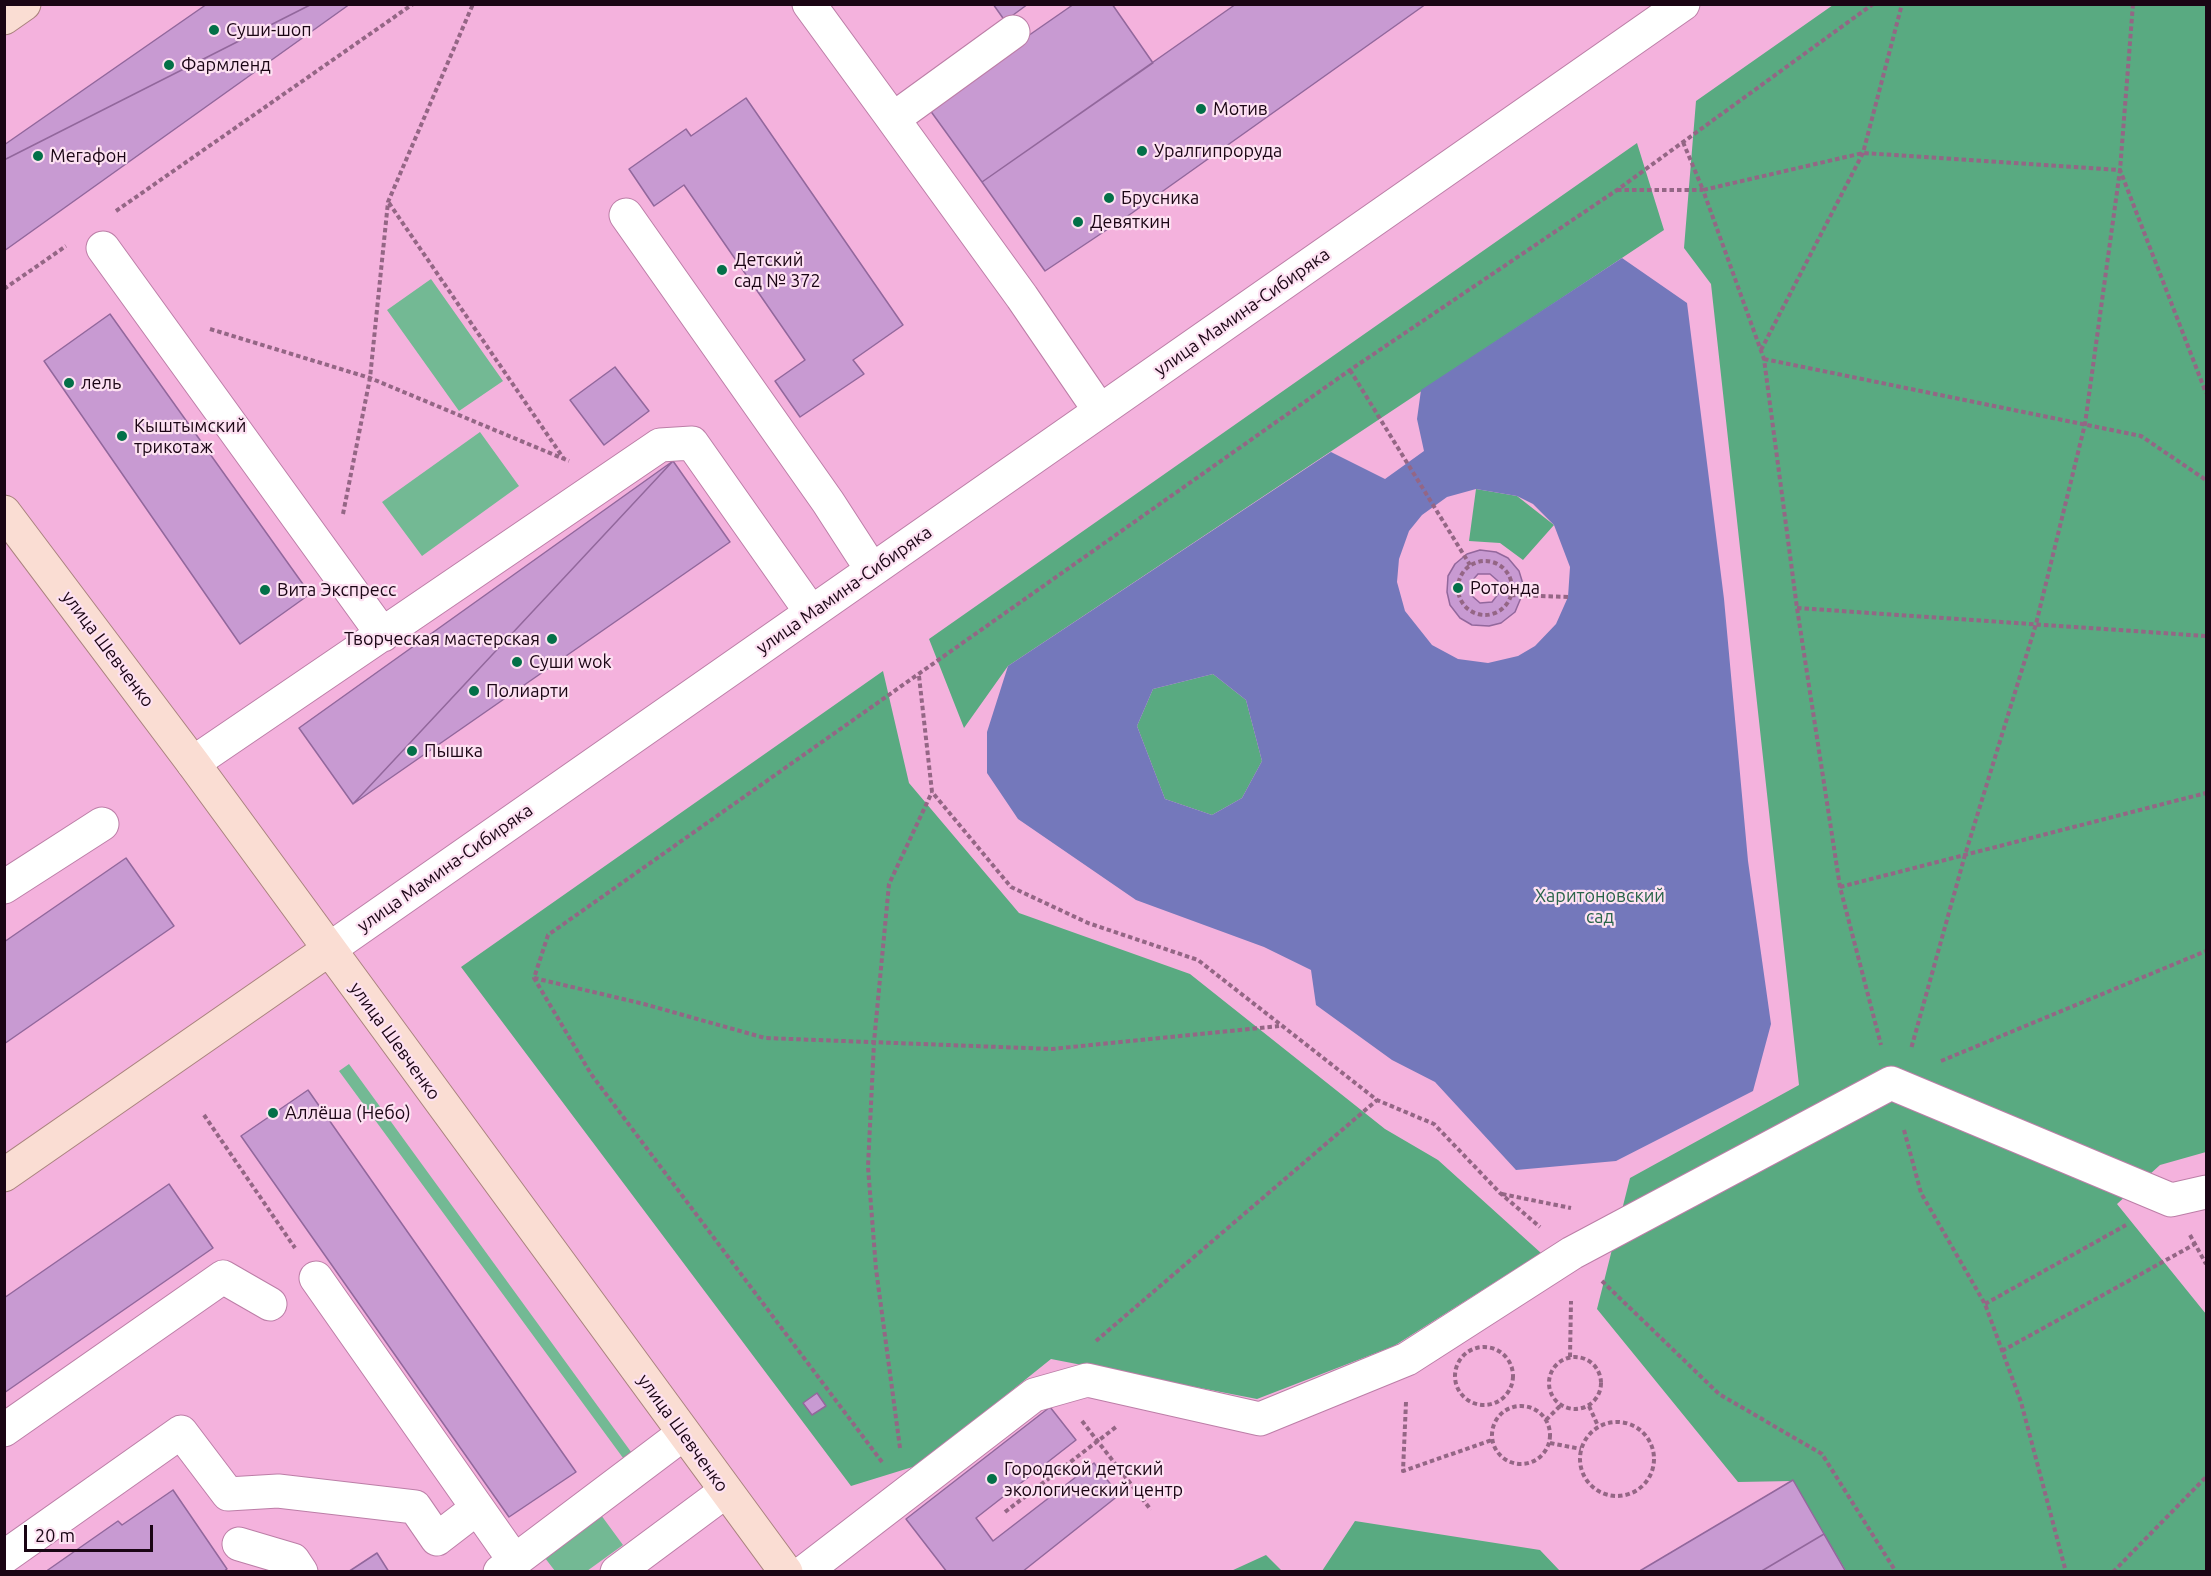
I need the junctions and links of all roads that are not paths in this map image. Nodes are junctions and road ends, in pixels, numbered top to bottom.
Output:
1 (24, 4) edge
2 (809, 4) edge
3 (1683, 4) edge
4 (4, 18) edge
5 (1013, 32) dead end
6 (893, 119) junction
7 (626, 215) dead end
8 (103, 248) dead end
9 (1100, 411) junction
10 (4, 512) edge
11 (872, 570) junction
12 (811, 612) junction
13 (383, 635) junction
14 (193, 763) junction
15 (102, 824) dead end
16 (4, 887) edge
17 (328, 950) junction
18 (4, 1175) edge
19 (2206, 1192) edge
20 (316, 1278) road end
21 (270, 1304) dead end
22 (4, 1430) edge
23 (683, 1434) junction
24 (726, 1491) junction
25 (476, 1509) junction
26 (239, 1544) dead end
27 (4, 1557) edge
28 (507, 1566) edge
29 (301, 1572) edge
30 (617, 1572) edge
31 (786, 1572) edge
32 (804, 1572) edge

1 - 4 main road
2 - 6 street
3 - 9 street, улица Мамина-Сибиряка
5 - 6 street
6 - 9 street
7 - 11 street
8 - 13 street
9 - 11 street, улица Мамина-Сибиряка
10 - 14 main road, улица Шевченко
11 - 12 street, улица Мамина-Сибиряка
12 - 13 street
12 - 17 street, улица Мамина-Сибиряка
13 - 14 street
14 - 17 main road, улица Шевченко
15 - 16 street
17 - 18 main road, улица Мамина-Сибиряка
17 - 23 main road, улица Шевченко
19 - 32 street
20 - 25 street
21 - 22 street
23 - 24 main road, улица Шевченко
23 - 28 street
24 - 30 street
24 - 31 main road, улица Шевченко
25 - 27 street
25 - 28 street
26 - 29 street

